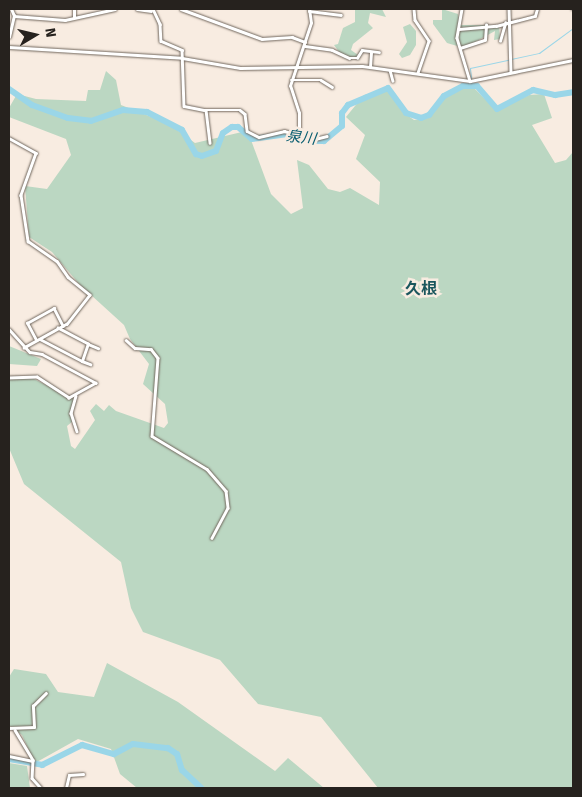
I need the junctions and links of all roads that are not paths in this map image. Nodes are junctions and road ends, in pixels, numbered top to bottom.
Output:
1 (11, 9) edge
2 (74, 9) edge
3 (115, 9) edge
4 (137, 9) edge
5 (181, 9) edge
6 (414, 9) edge
7 (462, 9) edge
8 (510, 9) edge
9 (537, 9) edge
10 (152, 10) edge
11 (309, 10) edge
12 (526, 12) dead end
13 (341, 15) dead end
14 (14, 16) junction
15 (527, 17) junction
16 (74, 18) junction
17 (509, 21) junction
18 (505, 23) junction
19 (10, 26) edge
20 (486, 26) junction
21 (459, 28) junction
22 (9, 37) edge
23 (500, 41) dead end
24 (331, 44) dead end
25 (305, 45) junction
26 (9, 47) edge
27 (460, 48) junction
28 (330, 50) junction
29 (380, 52) dead end
30 (371, 54) junction
31 (182, 58) junction
32 (573, 60) edge
33 (370, 66) junction
34 (296, 67) junction
35 (390, 70) junction
36 (418, 74) junction
37 (512, 74) junction
38 (291, 80) junction
39 (393, 81) dead end
40 (470, 81) junction
41 (332, 87) dead end
42 (206, 110) junction
43 (299, 135) junction
44 (267, 136) junction
45 (327, 136) dead end
46 (9, 138) edge
47 (267, 141) dead end
48 (210, 143) dead end
49 (63, 326) junction
50 (58, 328) junction
51 (9, 329) edge
52 (38, 340) junction
53 (126, 340) dead end
54 (88, 344) junction
55 (24, 348) junction
56 (98, 348) dead end
57 (82, 361) junction
58 (90, 364) dead end
59 (9, 378) edge
60 (76, 396) junction
61 (77, 432) dead end
62 (212, 538) dead end
63 (46, 693) dead end
64 (9, 728) edge
65 (15, 730) junction
66 (9, 756) edge
67 (32, 762) junction
68 (83, 774) dead end
69 (41, 788) edge
70 (66, 788) edge

1 - 14 street
2 - 16 street
3 - 16 street
4 - 10 street
5 - 25 street
6 - 36 street
7 - 21 street
8 - 17 street
9 - 15 street
10 - 31 street
11 - 13 street
11 - 25 street
12 - 15 street
14 - 16 street
14 - 19 street
15 - 17 street
17 - 18 street
17 - 37 street
18 - 20 street
18 - 23 street
19 - 22 street
20 - 21 street
20 - 27 street
21 - 27 street
24 - 28 street
25 - 28 street
25 - 34 street
26 - 31 street
27 - 40 street
28 - 30 street
29 - 30 street
30 - 33 street
31 - 34 street
31 - 42 street
32 - 37 street
33 - 34 street
33 - 35 street
34 - 38 street
35 - 36 street
35 - 39 street
36 - 40 street
37 - 40 street
38 - 41 street
38 - 43 street
42 - 44 street
42 - 48 street
43 - 44 street
43 - 45 street
44 - 47 street
46 - 49 street
49 - 50 street
49 - 52 street
50 - 52 street
50 - 54 street
51 - 55 street
52 - 55 street
52 - 57 street
53 - 62 street
54 - 56 street
54 - 57 street
55 - 60 street
57 - 58 street
59 - 60 street
60 - 61 street
63 - 65 street
64 - 65 street
65 - 67 street
66 - 67 street
67 - 69 street
68 - 70 street

